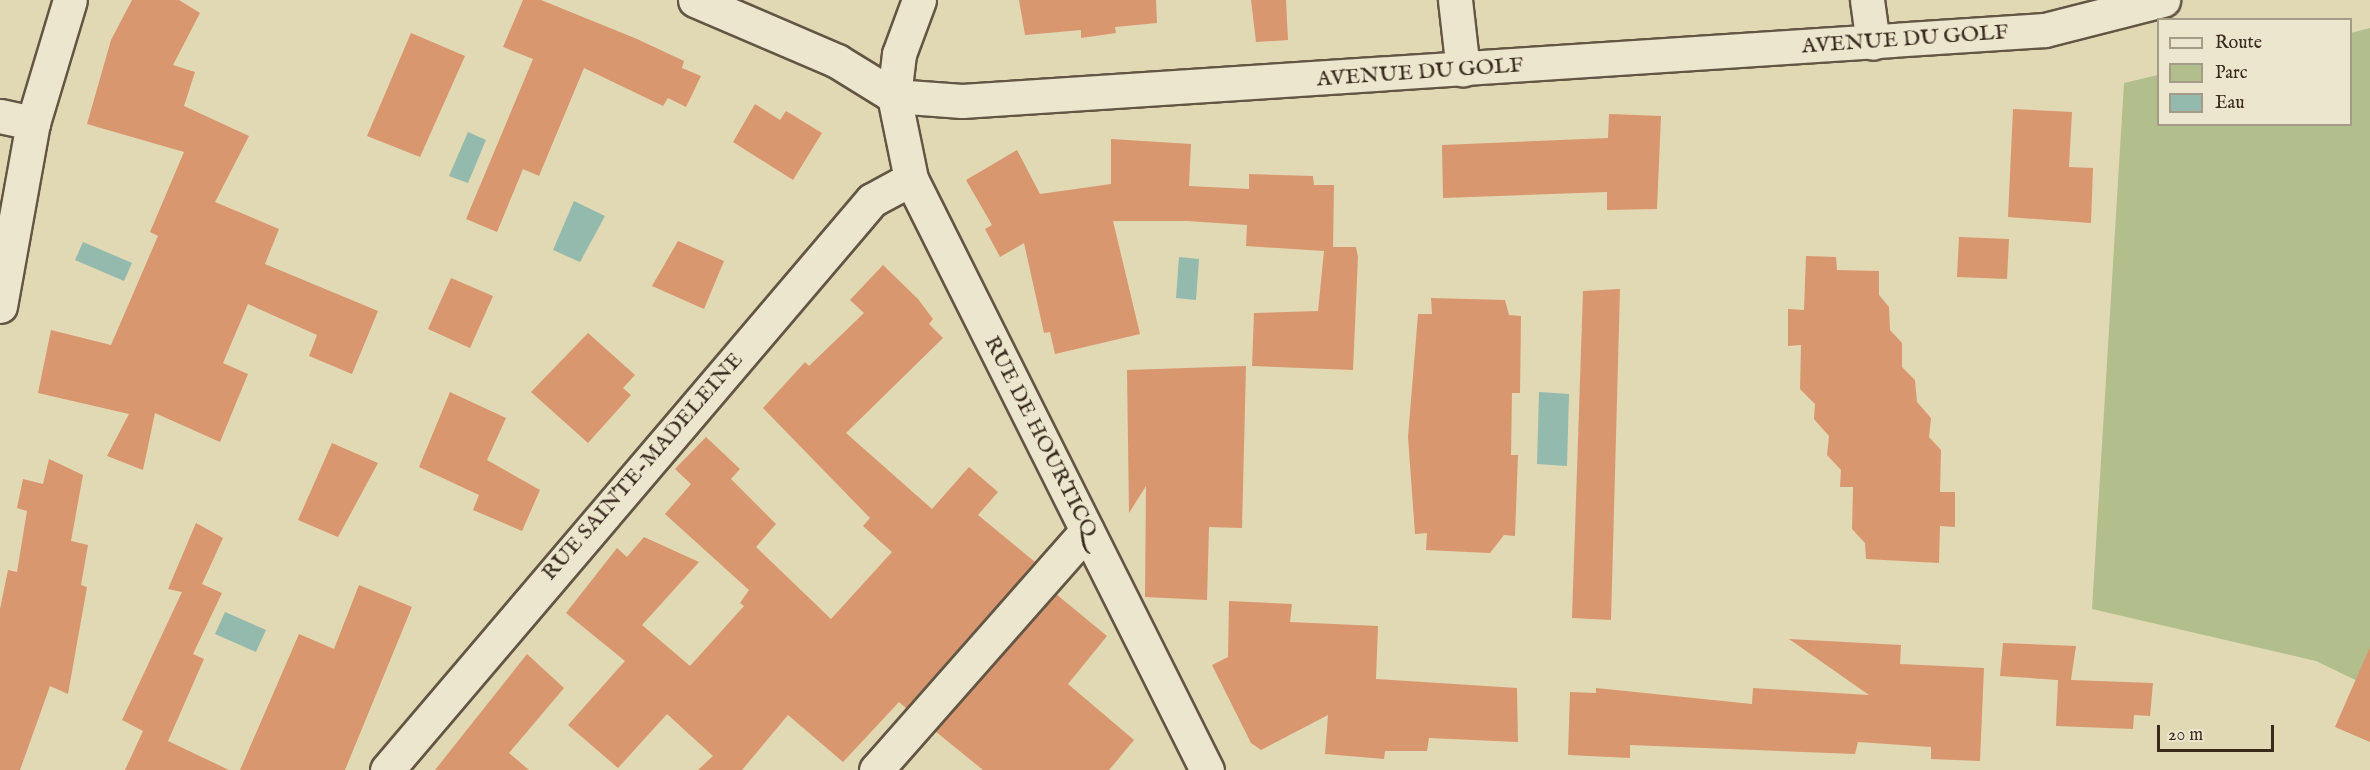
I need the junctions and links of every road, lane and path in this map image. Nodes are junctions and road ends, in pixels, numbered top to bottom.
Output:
1 (70, 0) edge
2 (695, 0) edge
3 (919, 0) edge
4 (1455, 0) edge
5 (1867, 0) edge
6 (2163, 0) edge
7 (1873, 43) junction
8 (1463, 70) junction
9 (894, 96) junction
10 (0, 116) edge
11 (33, 123) junction
12 (911, 179) junction
13 (0, 306) edge
14 (1087, 531) junction
15 (387, 770) edge
16 (876, 770) edge
17 (1207, 770) edge

1 - 11 street
2 - 9 street, AVENUE DU GOLF
3 - 9 street
4 - 8 street
5 - 7 street
6 - 7 street, AVENUE DU GOLF
7 - 8 street, AVENUE DU GOLF
8 - 9 street, AVENUE DU GOLF
9 - 12 street, RUE DE HOURTICQ
10 - 11 street
11 - 13 street
12 - 14 street, RUE DE HOURTICQ
12 - 15 street, RUE SAINTE-MADELEINE
14 - 16 street
14 - 17 street, RUE DE HOURTICQ

